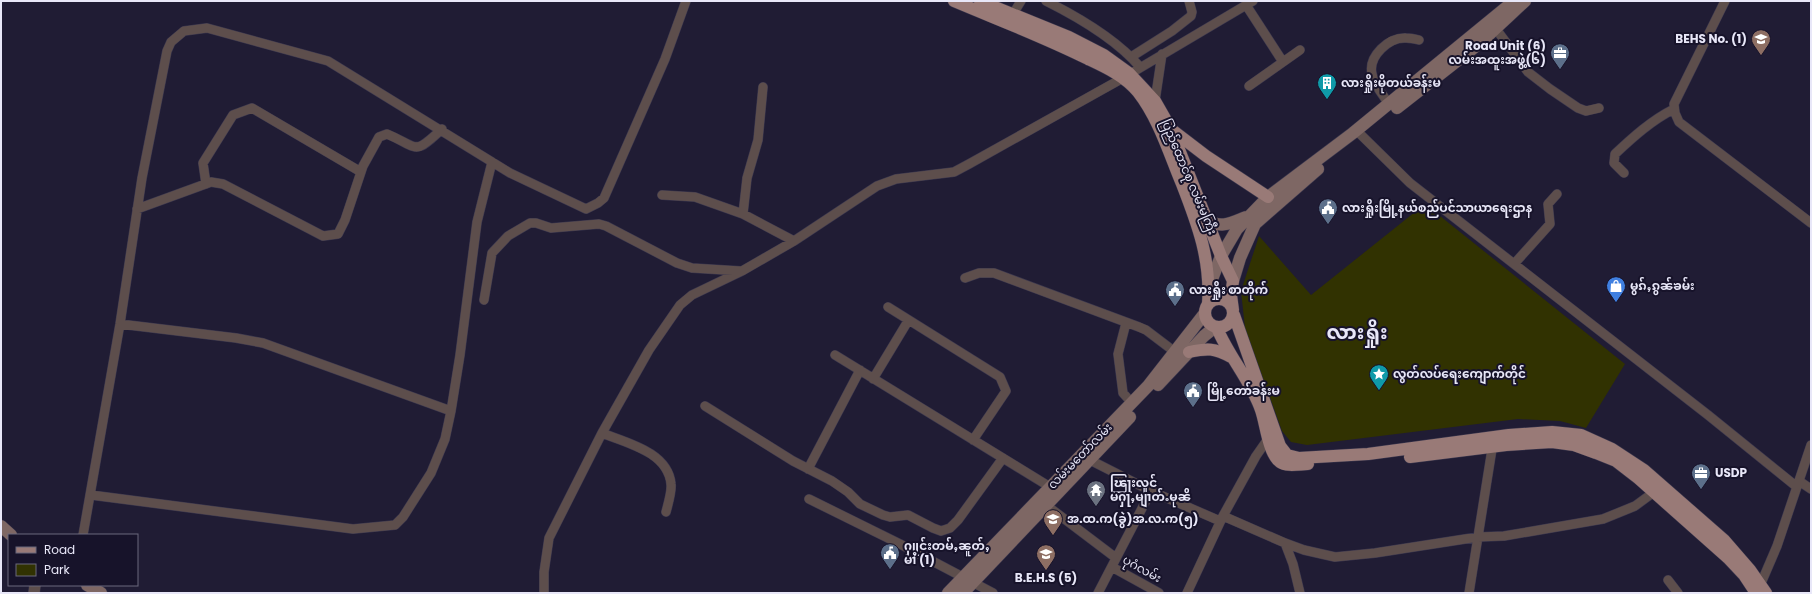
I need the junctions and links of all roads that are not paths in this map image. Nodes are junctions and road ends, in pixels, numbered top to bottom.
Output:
1 (686, 1) edge
2 (954, 1) edge
3 (980, 1) edge
4 (1021, 1) edge
5 (1046, 1) edge
6 (1189, 1) edge
7 (1725, 1) edge
8 (1519, 2) edge
9 (1249, 3) edge
10 (1013, 14) junction
11 (1496, 29) junction
12 (1419, 40) dead end
13 (1300, 50) dead end
14 (1162, 54) junction
15 (1131, 57) junction
16 (1284, 62) junction
17 (1131, 73) junction
18 (1250, 86) dead end
19 (763, 87) dead end
20 (1155, 102) junction
21 (1389, 104) junction
22 (1599, 108) dead end
23 (1674, 109) junction
24 (442, 129) junction
25 (1171, 129) junction
26 (1358, 133) junction
27 (492, 162) junction
28 (361, 172) junction
29 (1624, 173) dead end
30 (206, 184) junction
31 (1557, 194) dead end
32 (662, 195) dead end
33 (1268, 197) junction
34 (137, 209) junction
35 (743, 214) junction
36 (1249, 215) junction
37 (1208, 219) junction
38 (1811, 223) edge
39 (794, 241) junction
40 (1221, 256) junction
41 (1514, 264) junction
42 (742, 271) junction
43 (965, 278) dead end
44 (1233, 281) junction
45 (1209, 287) junction
46 (484, 300) dead end
47 (888, 307) dead end
48 (1207, 309) junction
49 (1234, 312) junction
50 (908, 321) junction
51 (1126, 323) junction
52 (120, 324) junction
53 (1216, 328) junction
54 (1175, 352) junction
55 (1189, 352) junction
56 (835, 355) dead end
57 (1232, 357) junction
58 (860, 370) junction
59 (873, 379) junction
60 (1132, 403) junction
61 (705, 406) dead end
62 (451, 411) junction
63 (602, 433) junction
64 (1272, 434) junction
65 (973, 440) junction
66 (1493, 442) junction
67 (1811, 445) edge
68 (1003, 458) junction
69 (1085, 458) junction
70 (808, 469) junction
71 (1798, 484) junction
72 (1811, 489) edge
73 (1054, 490) junction
74 (1151, 491) junction
75 (1654, 492) junction
76 (91, 495) junction
77 (809, 499) dead end
78 (1046, 505) junction
79 (666, 512) dead end
80 (1222, 519) junction
81 (1, 526) edge
82 (10, 534) edge
83 (83, 534) edge
84 (1478, 538) junction
85 (1285, 543) junction
86 (1304, 550) junction
87 (1114, 562) junction
88 (1293, 564) junction
89 (970, 580) junction
90 (1668, 580) dead end
91 (89, 586) edge
92 (1760, 591) edge
93 (101, 593) edge
94 (544, 593) edge
95 (948, 593) edge
96 (963, 593) edge
97 (993, 593) edge
98 (1098, 593) edge
99 (1160, 593) edge
100 (1187, 593) edge
101 (1300, 593) edge
102 (1469, 593) edge
103 (1678, 593) edge

1 - 27 street
2 - 17 main road, ပြည်ထောင်စု လမ်းမကြီး
3 - 10 main road, ပြည်ထောင်စု လမ်းမကြီး
4 - 10 street
5 - 15 street
6 - 15 street
7 - 23 street
8 - 11 main road
8 - 21 main road
9 - 14 street
9 - 16 street
10 - 17 main road, ပြည်ထောင်စု လမ်းမကြီး
11 - 22 street
11 - 26 main road
12 - 21 street
13 - 16 street
14 - 17 street
14 - 20 street
15 - 17 street
16 - 18 street
17 - 20 main road, ပြည်ထောင်စု လမ်းမကြီး
17 - 39 street
17 - 45 main road, ပြည်ထောင်စု လမ်းမကြီး
19 - 35 street
20 - 25 main road, ပြည်ထောင်စု လမ်းမကြီး
21 - 26 main road
23 - 29 street
23 - 38 street
24 - 27 street
24 - 28 street
24 - 34 street
25 - 33 main road
25 - 37 main road, ပြည်ထောင်စု လမ်းမကြီး
26 - 33 main road
26 - 41 street
26 - 44 main road
27 - 62 street
28 - 30 street
28 - 30 street
30 - 34 street
31 - 41 street
32 - 35 street
33 - 36 main road
34 - 52 street
35 - 39 street
36 - 37 main road
36 - 40 main road
37 - 40 main road, ပြည်ထောင်စု လမ်းမကြီး
39 - 42 street
40 - 44 main road, ပြည်ထောင်စု လမ်းမကြီး
40 - 45 main road
41 - 71 street
42 - 46 street
42 - 63 street
43 - 51 street
44 - 49 main road, ပြည်ထောင်စု လမ်းမကြီး
45 - 48 main road, ပြည်ထောင်စု လမ်းမကြီး
47 - 50 street
48 - 49 main road
48 - 53 main road
48 - 54 main road, လမ်းမတော်လမ်း
49 - 53 main road
49 - 64 main road, ပြည်ထောင်စု လမ်းမကြီး
50 - 59 street
50 - 65 street
51 - 54 street
51 - 60 street
52 - 62 street
52 - 76 street
53 - 55 main road, လမ်းမတော်လမ်း
53 - 57 main road
54 - 60 main road, လမ်းမတော်လမ်း
55 - 57 main road
55 - 69 main road, လမ်းမတော်လမ်း
56 - 58 street
57 - 64 main road
58 - 59 street
58 - 70 street
59 - 65 street
60 - 69 main road, လမ်းမတော်လမ်း
61 - 70 street
62 - 76 street
63 - 79 street
63 - 94 street
64 - 66 main road
64 - 80 street
65 - 68 street
66 - 75 main road
66 - 84 street
66 - 92 main road
67 - 71 street
68 - 70 street
68 - 73 street
69 - 73 main road, လမ်းမတော်လမ်း
69 - 74 street
71 - 72 street
71 - 92 street
73 - 78 main road, လမ်းမတော်လမ်း
73 - 89 main road, လမ်းမတော်လမ်း
74 - 80 street
74 - 87 street
75 - 84 street
75 - 92 main road
76 - 83 street
77 - 89 street
78 - 87 street, ပုဂံလမ်း
78 - 89 main road, လမ်းမတော်လမ်း
80 - 85 street
80 - 100 street
81 - 82 main road
84 - 86 street
84 - 102 street
85 - 86 street
85 - 88 street
86 - 88 street
87 - 98 street
87 - 99 street, ပုဂံလမ်း
88 - 101 street
89 - 95 main road, လမ်းမတော်လမ်း
89 - 96 main road, လမ်းမတော်လမ်း
89 - 97 street
90 - 103 street
91 - 93 main road

